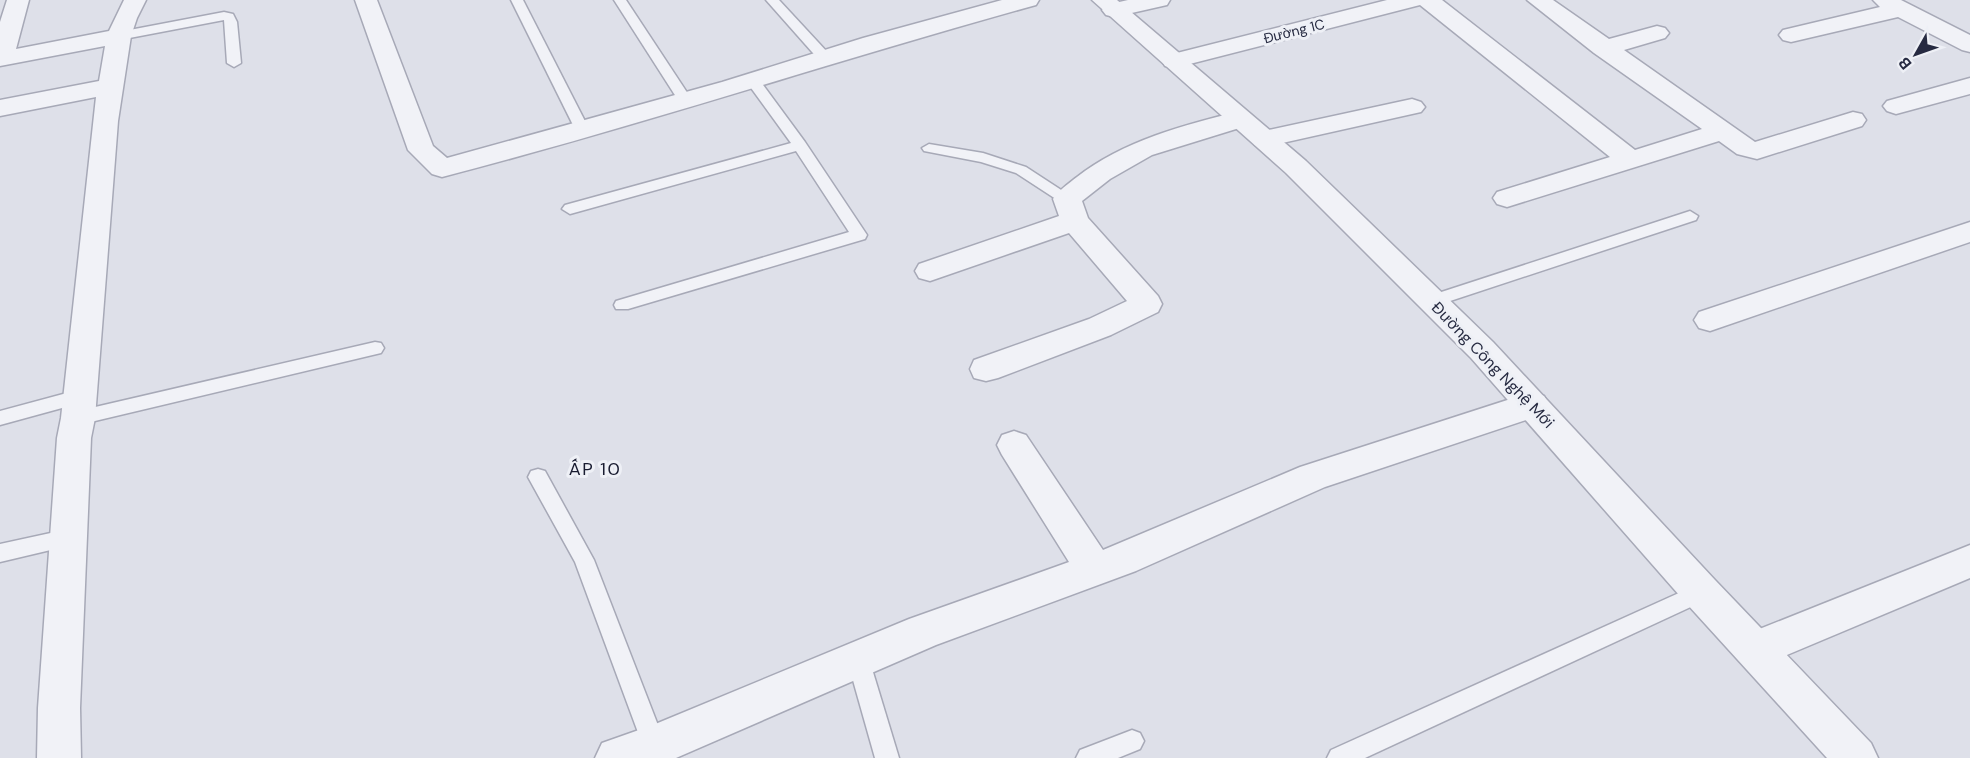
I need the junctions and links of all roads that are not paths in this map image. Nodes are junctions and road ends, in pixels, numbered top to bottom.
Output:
1 (18, 0) edge
2 (366, 0) edge
3 (517, 0) edge
4 (620, 0) edge
5 (772, 0) edge
6 (1028, 0) edge
7 (1159, 0) edge
8 (1414, 0) edge
9 (1428, 0) edge
10 (1538, 0) edge
11 (139, 1) edge
12 (1108, 5) edge
13 (1893, 5) edge
14 (1658, 33) dead end
15 (1791, 35) dead end
16 (119, 36) junction
17 (1970, 45) edge
18 (1603, 48) junction
19 (825, 58) junction
20 (1, 59) edge
21 (1174, 61) junction
22 (234, 63) dead end
23 (753, 81) junction
24 (112, 86) junction
25 (1970, 86) edge
26 (685, 100) junction
27 (1896, 106) dead end
28 (1412, 107) dead end
29 (0, 108) edge
30 (1853, 120) dead end
31 (582, 129) junction
32 (1252, 129) junction
33 (1720, 132) junction
34 (800, 145) junction
35 (929, 148) dead end
36 (1631, 160) junction
37 (1507, 198) dead end
38 (570, 209) dead end
39 (1071, 210) junction
40 (1690, 216) dead end
41 (1963, 240) edge
42 (930, 271) dead end
43 (1432, 301) junction
44 (622, 305) dead end
45 (1710, 320) dead end
46 (375, 348) dead end
47 (986, 369) dead end
48 (1532, 405) junction
49 (78, 408) junction
50 (0, 418) edge
51 (1014, 445) dead end
52 (538, 477) dead end
53 (69, 538) junction
54 (0, 553) edge
55 (1970, 561) edge
56 (1094, 569) junction
57 (1701, 592) junction
58 (1756, 649) junction
59 (858, 659) junction
60 (1132, 741) dead end
61 (654, 746) junction
62 (60, 758) edge
63 (617, 758) edge
64 (887, 758) edge
65 (1088, 758) edge
66 (1339, 758) edge
67 (1856, 758) edge

1 - 20 street
2 - 31 street
3 - 31 lane
4 - 26 lane
5 - 19 lane
6 - 19 street
7 - 12 street
8 - 21 street, Đường 1C
9 - 36 street
10 - 18 street
11 - 16 street
12 - 21 street, Đường Công Nghệ Mới
13 - 15 street
13 - 17 street
14 - 18 street
16 - 20 street
16 - 22 lane
16 - 24 street
18 - 33 street
19 - 23 street
21 - 32 street, Đường Công Nghệ Mới
23 - 26 street
23 - 34 lane
24 - 29 street
24 - 49 street
25 - 27 street
26 - 31 street
28 - 32 street
30 - 33 street
32 - 39 street
32 - 43 street, Đường Công Nghệ Mới
33 - 36 street
34 - 38 lane
34 - 44 lane
35 - 39 lane
36 - 37 street
39 - 42 street
39 - 47 street
40 - 43 lane
41 - 45 street
43 - 48 street, Đường Công Nghệ Mới
46 - 49 lane
48 - 56 street
48 - 57 street, Đường Công Nghệ Mới
49 - 50 lane
49 - 53 street
51 - 56 street
52 - 61 lane
53 - 54 lane
53 - 62 street
55 - 58 street
56 - 59 street
57 - 58 street, Đường Công Nghệ Mới
57 - 66 lane
58 - 67 street, Đường Công Nghệ Mới
59 - 61 street
59 - 64 lane
60 - 65 lane
61 - 63 street

